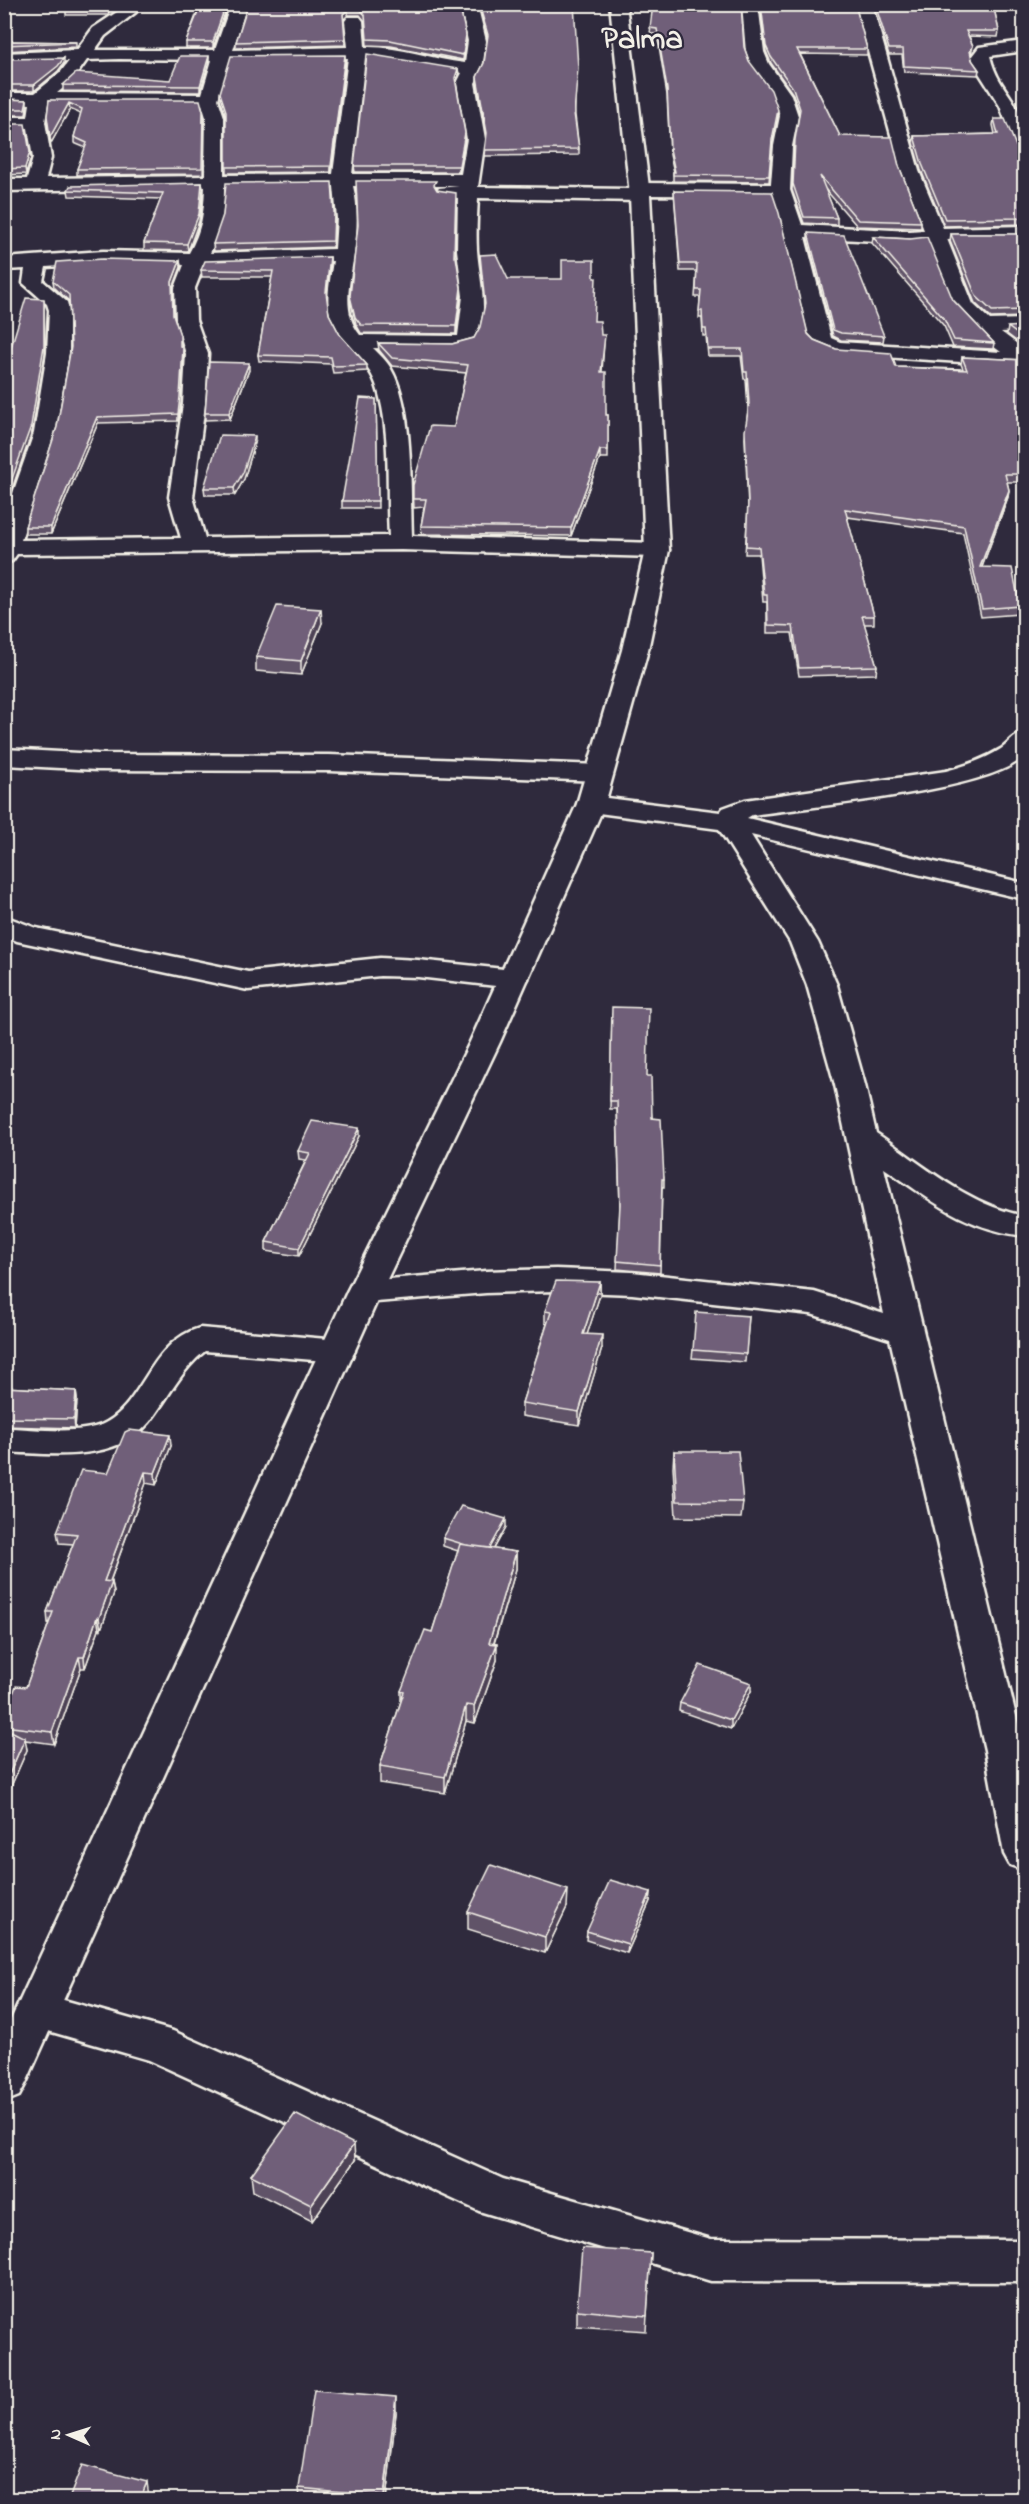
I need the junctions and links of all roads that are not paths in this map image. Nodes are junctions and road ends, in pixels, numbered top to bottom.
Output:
1 (129, 4) edge
2 (240, 4) edge
3 (468, 4) edge
4 (618, 4) edge
5 (750, 4) edge
6 (863, 4) edge
7 (354, 21) edge
8 (1024, 46) edge
9 (357, 52) junction
10 (222, 55) junction
11 (83, 56) junction
12 (4, 58) edge
13 (473, 69) junction
14 (4, 98) edge
15 (40, 98) junction
16 (209, 99) junction
17 (36, 122) junction
18 (4, 123) edge
19 (1024, 147) edge
20 (215, 182) junction
21 (35, 184) junction
22 (4, 185) edge
23 (344, 186) junction
24 (469, 186) junction
25 (780, 190) junction
26 (640, 192) junction
27 (794, 230) junction
28 (1024, 232) edge
29 (935, 235) junction
30 (344, 255) junction
31 (196, 259) junction
32 (37, 260) junction
33 (4, 264) edge
34 (1024, 325) edge
35 (984, 327) junction
36 (354, 341) junction
37 (1024, 359) edge
38 (400, 543) junction
39 (195, 545) junction
40 (5, 550) edge
41 (657, 550) junction
42 (1024, 741) edge
43 (4, 757) edge
44 (982, 769) junction
45 (1024, 771) edge
46 (600, 773) junction
47 (591, 804) junction
48 (729, 822) junction
49 (1024, 891) edge
50 (4, 924) edge
51 (513, 979) junction
52 (862, 1138) junction
53 (1024, 1226) edge
54 (364, 1292) junction
55 (906, 1332) junction
56 (338, 1352) junction
57 (4, 1440) edge
58 (1015, 1753) edge
59 (1024, 1854) edge
60 (39, 2011) junction
61 (4, 2083) edge
62 (1024, 2261) edge

1 - 11 street
2 - 10 street
3 - 13 street
4 - 26 street
5 - 25 street
6 - 29 street
7 - 9 street
8 - 19 street
9 - 10 street
9 - 13 street
9 - 23 street
10 - 11 street
10 - 16 street
11 - 12 street
11 - 15 street
13 - 24 street
14 - 15 street
15 - 16 street
15 - 17 street
16 - 20 street
17 - 18 street
17 - 21 street
20 - 21 street
20 - 23 street
20 - 31 street
21 - 22 street
23 - 24 street
23 - 30 street
24 - 26 street
24 - 36 street
25 - 26 street
25 - 27 street
26 - 41 street
27 - 29 street
27 - 37 street
28 - 29 street
29 - 35 street
30 - 31 street
30 - 36 street
31 - 32 street
31 - 39 street
32 - 33 street
32 - 40 street
34 - 35 street
35 - 37 street
36 - 38 street
38 - 39 street
38 - 41 street
39 - 40 street
41 - 46 street
42 - 44 street
43 - 46 street
44 - 45 street
44 - 48 street
46 - 47 street
47 - 48 street
47 - 51 street
48 - 49 street
48 - 52 street
50 - 51 street
51 - 54 street
52 - 53 street
52 - 55 street
54 - 55 street
54 - 56 street
55 - 58 street
56 - 57 street
56 - 60 street
58 - 59 street
60 - 61 street
60 - 62 street

